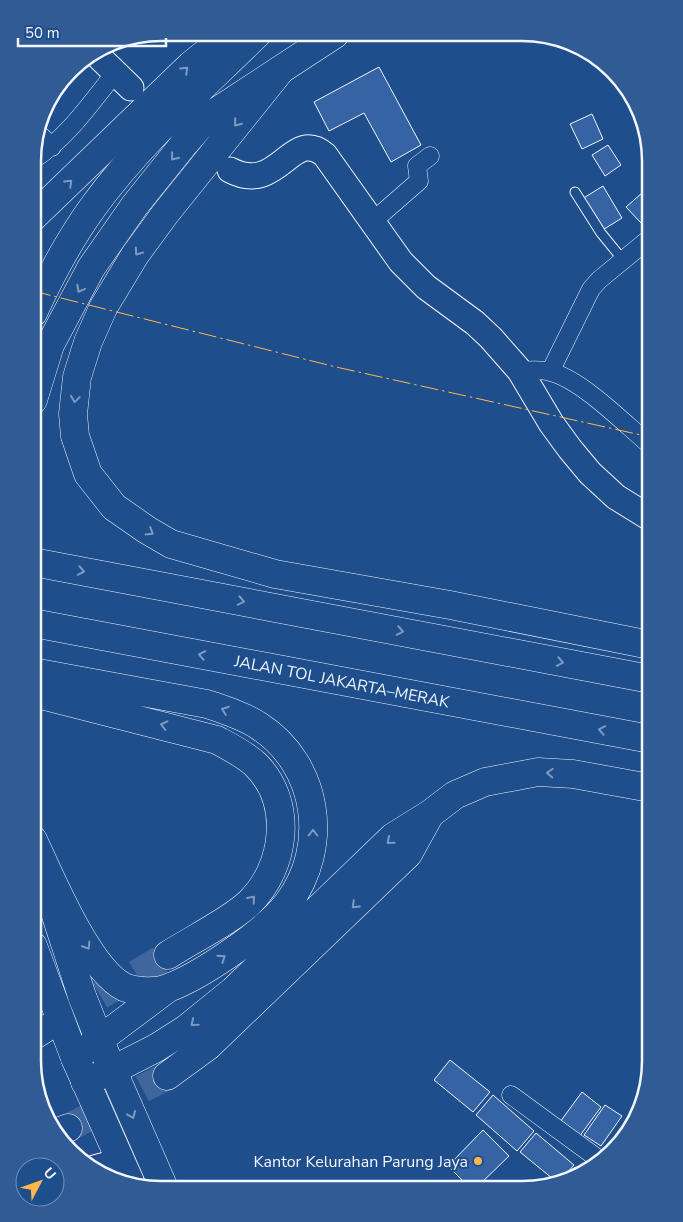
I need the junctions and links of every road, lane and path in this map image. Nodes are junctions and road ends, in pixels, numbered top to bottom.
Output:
1 (220, 42) edge
2 (249, 42) edge
3 (324, 42) edge
4 (100, 58) edge
5 (279, 72) junction
6 (123, 80) joint
7 (44, 139) edge
8 (52, 147) junction
9 (41, 154) edge
10 (430, 156) dead end
11 (230, 170) dead end
12 (575, 192) dead end
13 (41, 210) edge
14 (372, 222) junction
15 (642, 245) edge
16 (623, 260) junction
17 (41, 298) edge
18 (520, 371) junction
19 (550, 372) junction
20 (41, 374) edge
21 (642, 437) edge
22 (642, 513) edge
23 (41, 564) edge
24 (450, 605) junction
25 (41, 625) edge
26 (641, 643) edge
27 (641, 662) edge
28 (41, 673) edge
29 (641, 677) edge
30 (41, 695) edge
31 (641, 737) edge
32 (641, 786) edge
33 (430, 814) junction
34 (41, 857) edge
35 (41, 867) edge
36 (168, 955) tunnel mouth
37 (41, 967) edge
38 (167, 989) junction
39 (99, 1039) junction
40 (80, 1070) junction
41 (113, 1070) junction
42 (168, 1076) tunnel mouth
43 (511, 1095) dead end
44 (595, 1156) edge
45 (112, 1170) edge
46 (125, 1172) edge
47 (161, 1181) edge

13 -> 1 main road
2 - 17 main road
3 - 5 main road
4 - 6 street
5 -> 20 main road
5 -> 24 main road
6 - 8 street
7 - 8 street
8 - 9 street
10 - 14 street
11 - 14 street
12 - 16 lane
14 - 18 street
15 - 16 street
16 - 19 street
18 - 19 street
18 - 22 street
19 - 21 street
23 -> 29 main road
24 - 26 main road
24 - 27 main road
31 -> 25 main road, JALAN TOL JAKARTA–MERAK
38 -> 28 main road
36 -> 30 main road
32 -> 33 main road
33 -> 41 main road
33 -> 42 main road
34 -> 38 main road
35 - 39 main road
37 - 40 main road
38 - 39 main road
39 - 40 main road
39 - 41 main road
40 - 41 main road
40 - 46 main road
41 -> 47 main road
43 - 44 street
45 - 46 street

